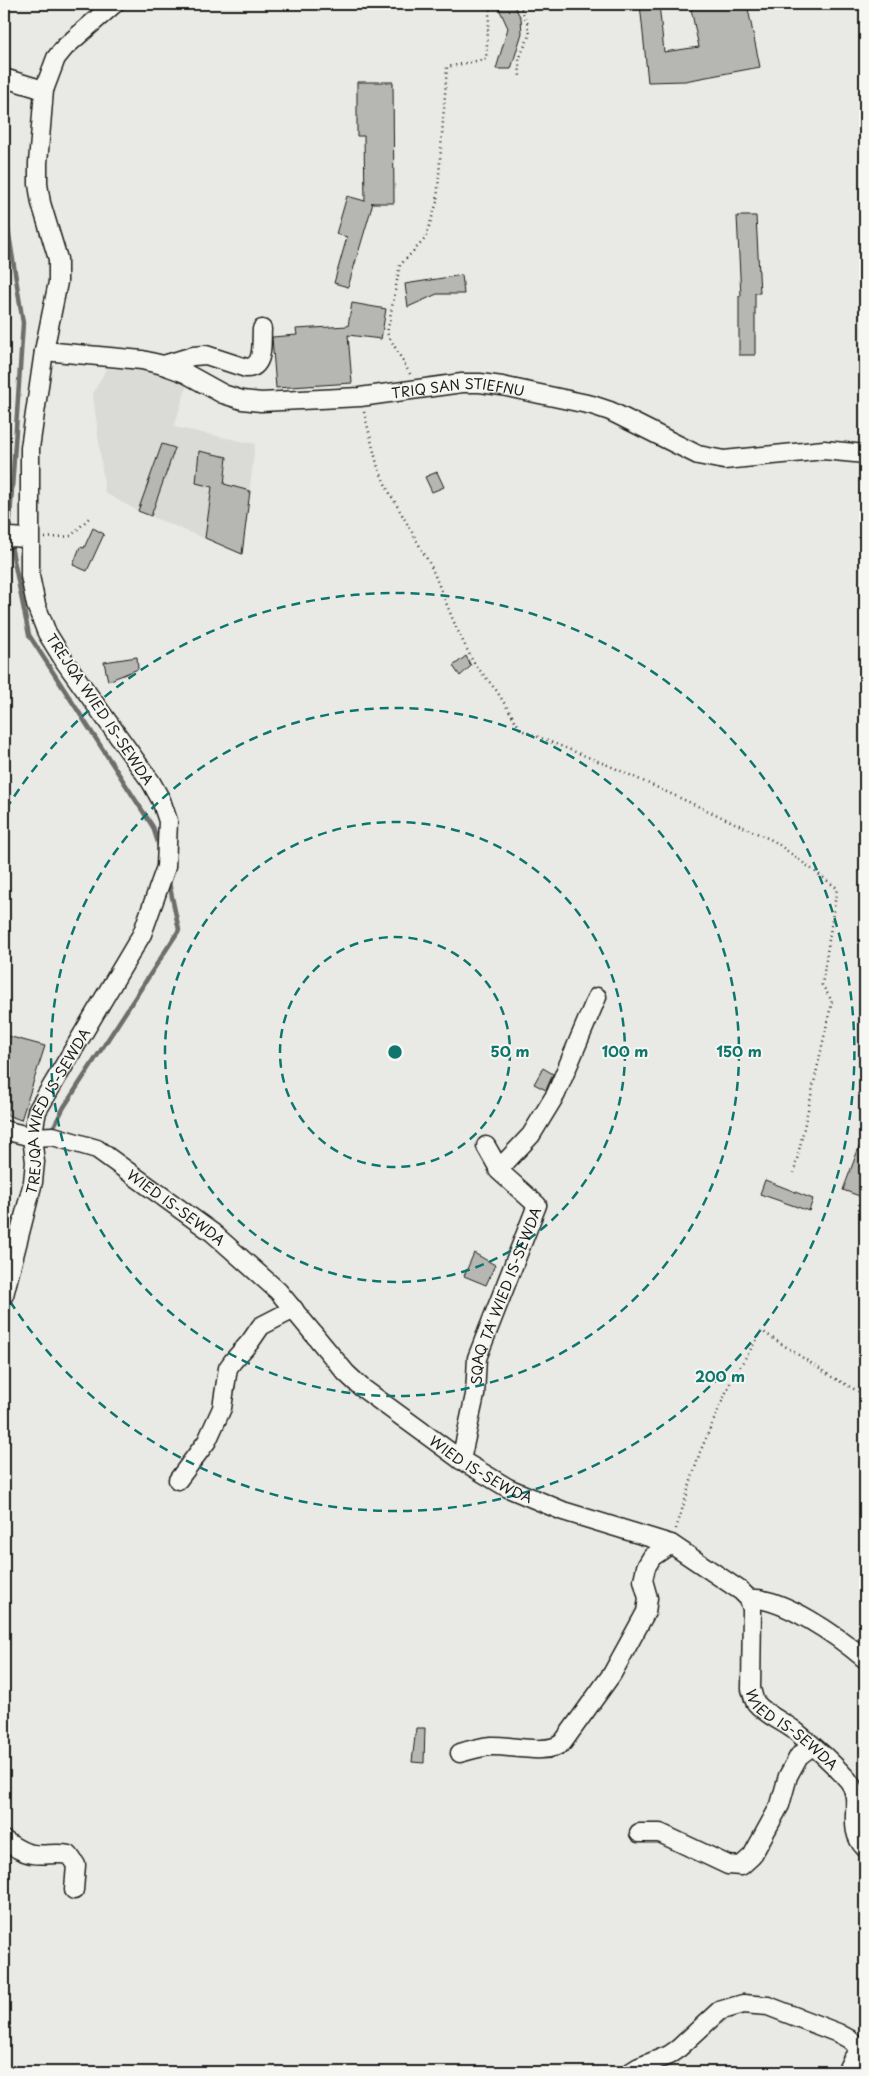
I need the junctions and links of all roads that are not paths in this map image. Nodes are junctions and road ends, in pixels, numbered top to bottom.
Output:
1 (114, 4) edge
2 (4, 78) edge
3 (44, 90) junction
4 (262, 329) dead end
5 (44, 351) junction
6 (164, 365) junction
7 (865, 454) edge
8 (29, 538) junction
9 (4, 540) edge
10 (597, 997) dead end
11 (4, 1130) edge
12 (32, 1137) junction
13 (486, 1146) dead end
14 (499, 1168) junction
15 (4, 1295) edge
16 (294, 1309) junction
17 (461, 1460) junction
18 (178, 1480) dead end
19 (671, 1544) junction
20 (749, 1599) junction
21 (865, 1659) edge
22 (812, 1746) junction
23 (460, 1753) dead end
24 (639, 1833) dead end
25 (4, 1840) edge
26 (865, 1848) edge
27 (74, 1890) dead end
28 (863, 2051) edge
29 (631, 2072) edge
30 (846, 2072) edge

1 - 3 street, TREJQA WIED IS-SEWDA
2 - 3 street
3 - 5 street, TREJQA WIED IS-SEWDA
4 - 6 street
5 - 6 street, TRIQ SAN STIEFNU
5 - 8 street, TREJQA WIED IS-SEWDA
6 - 7 street, TRIQ SAN STIEFNU
8 - 9 street
8 - 12 street, TREJQA WIED IS-SEWDA
10 - 14 street
11 - 12 street, WIED IS-SEWDA
12 - 15 street, TREJQA WIED IS-SEWDA
12 - 16 street, WIED IS-SEWDA
13 - 14 street
14 - 17 street, SQAQ TA' WIED IS-SEWDA
16 - 17 street, WIED IS-SEWDA
16 - 18 street
17 - 19 street, WIED IS-SEWDA
19 - 20 street, WIED IS-SEWDA
19 - 23 street
20 - 21 street
20 - 22 street, WIED IS-SEWDA
22 - 24 street
22 - 26 street, WIED IS-SEWDA
25 - 27 street
28 - 29 street
28 - 30 street

